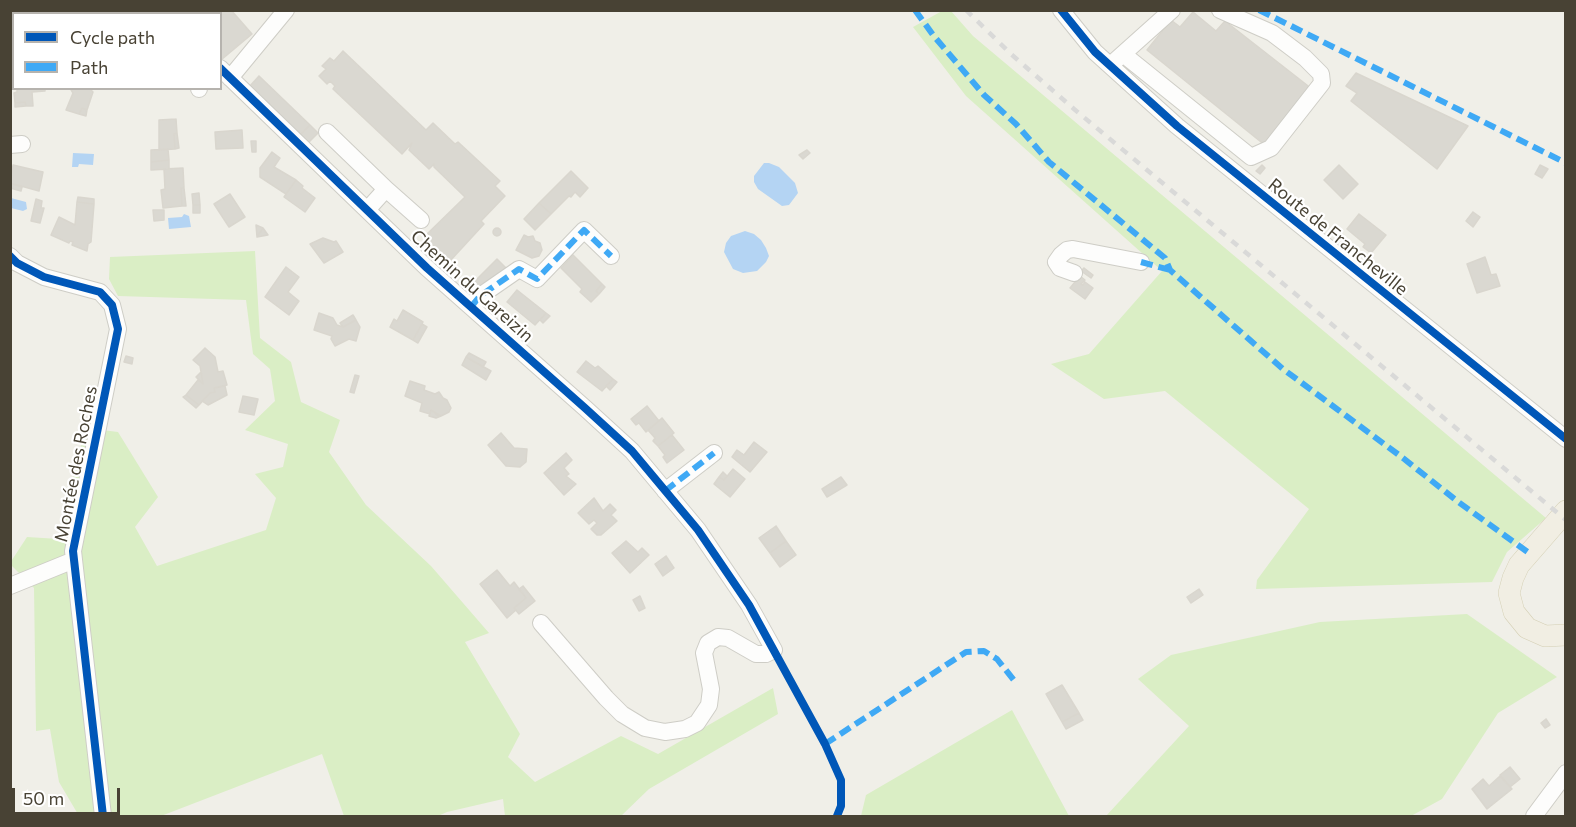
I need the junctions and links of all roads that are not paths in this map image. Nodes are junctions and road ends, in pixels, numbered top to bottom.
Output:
1 (1061, 10) edge
2 (1172, 10) edge
3 (1220, 10) edge
4 (285, 11) edge
5 (1123, 54) junction
6 (1110, 65) junction
7 (225, 73) edge
8 (327, 132) dead end
9 (1251, 158) junction
10 (1237, 175) junction
11 (386, 189) junction
12 (367, 210) junction
13 (421, 220) dead end
14 (10, 256) edge
15 (610, 256) dead end
16 (1141, 262) dead end
17 (1074, 273) dead end
18 (471, 307) junction
19 (1566, 439) edge
20 (714, 453) dead end
21 (665, 491) junction
22 (1566, 511) edge
23 (74, 560) junction
24 (10, 586) edge
25 (541, 623) dead end
26 (1566, 635) edge
27 (1566, 773) edge
28 (103, 816) edge
29 (1534, 816) edge

1 - 6 street, Route de Francheville
2 - 5 street
3 - 9 street
4 - 7 street
5 - 6 street
5 - 9 street
6 - 10 street, Route de Francheville
7 - 12 street, Chemin du Gareizin
8 - 11 street
9 - 10 street
10 - 19 street, Route de Francheville
11 - 12 street
11 - 13 street
12 - 18 street, Chemin du Gareizin
14 - 23 street, Montée des Roches
15 - 18 street, Chemin du Gareizin
16 - 17 street
18 - 21 street, Chemin du Gareizin
20 - 21 street
21 - 25 street, Chemin du Gareizin
22 - 26 main road
23 - 24 street
23 - 28 street, Montée des Roches
27 - 29 street

